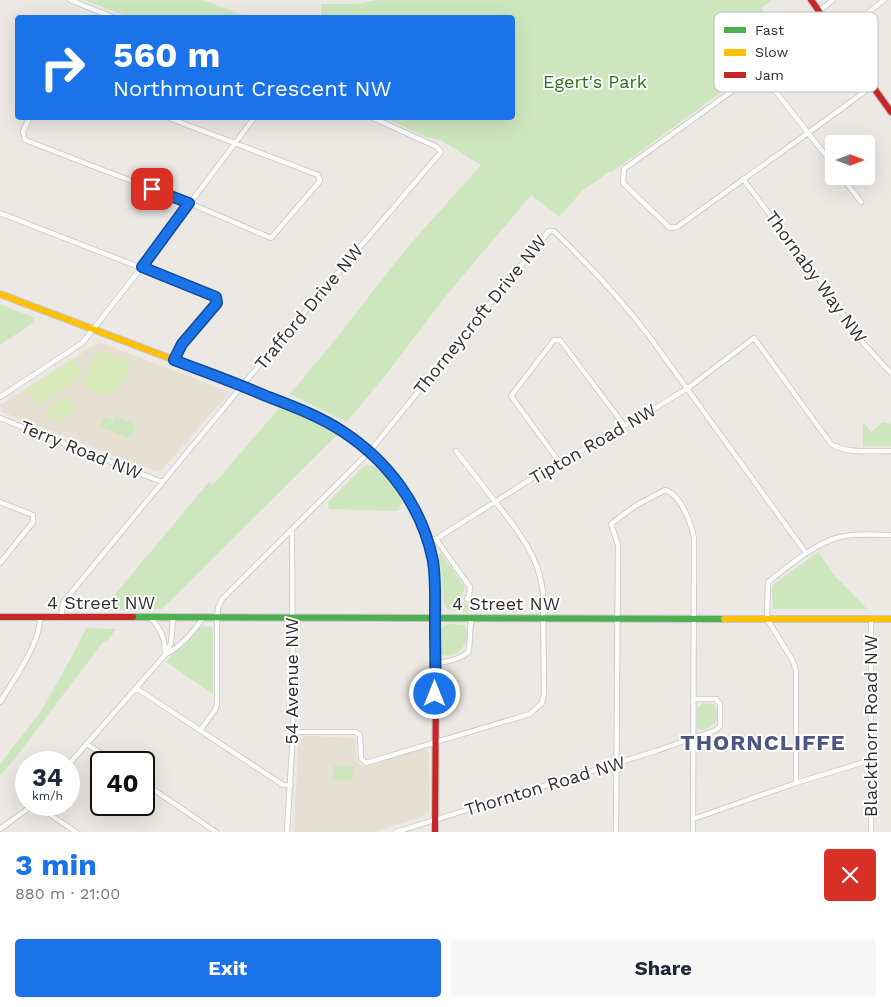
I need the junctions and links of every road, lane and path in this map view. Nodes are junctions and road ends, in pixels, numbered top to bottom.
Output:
1 (70, 0) edge
2 (811, 0) edge
3 (833, 0) edge
4 (884, 0) edge
5 (819, 11) joint
6 (869, 12) edge
7 (108, 15) edge
8 (731, 92) edge
9 (776, 92) edge
10 (864, 92) edge
11 (876, 92) edge
12 (891, 112) edge
13 (28, 120) edge
14 (174, 120) edge
15 (252, 120) edge
16 (377, 120) edge
17 (808, 132) junction
18 (234, 143) junction
19 (825, 154) edge
20 (743, 179) junction
21 (848, 185) edge
22 (861, 202) dead end
23 (189, 203) junction
24 (0, 213) edge
25 (142, 267) junction
26 (0, 294) edge
27 (94, 329) junction
28 (174, 360) junction
29 (891, 372) edge
30 (243, 386) junction
31 (688, 388) junction
32 (0, 397) edge
33 (0, 418) edge
34 (624, 425) junction
35 (370, 451) junction
36 (456, 451) dead end
37 (891, 451) edge
38 (560, 463) junction
39 (162, 482) junction
40 (0, 502) edge
41 (495, 502) junction
42 (292, 530) junction
43 (891, 535) edge
44 (436, 539) junction
45 (428, 541) junction
46 (806, 553) junction
47 (0, 563) edge
48 (467, 599) dead end
49 (0, 617) edge
50 (40, 618) junction
51 (61, 618) junction
52 (152, 618) junction
53 (173, 618) junction
54 (203, 618) junction
55 (218, 618) junction
56 (292, 618) junction
57 (435, 619) junction
58 (471, 619) junction
59 (544, 619) junction
60 (618, 619) junction
61 (693, 619) junction
62 (767, 619) junction
63 (871, 620) junction
64 (891, 620) edge
65 (165, 655) junction
66 (436, 663) junction
67 (136, 688) junction
68 (694, 699) junction
69 (0, 702) edge
70 (201, 729) junction
71 (292, 732) junction
72 (693, 737) junction
73 (435, 741) junction
74 (87, 744) junction
75 (98, 751) edge
76 (80, 752) edge
77 (871, 760) junction
78 (618, 762) junction
79 (796, 783) junction
80 (291, 785) junction
81 (155, 790) edge
82 (19, 816) edge
83 (52, 816) edge
84 (693, 819) junction
85 (435, 820) junction
86 (0, 829) edge
87 (76, 832) edge
88 (216, 832) edge
89 (287, 832) edge
90 (396, 832) edge
91 (435, 832) edge
92 (616, 832) edge
93 (693, 832) edge
94 (871, 832) edge

1 - 7 street
2 - 5 street
3 - 5 street
4 - 6 street
8 - 20 street
9 - 17 street
10 - 17 street
11 - 12 street
13 - 23 street
14 - 18 street
15 - 18 street
16 - 30 street, Trafford Drive NW
17 - 19 street
17 - 20 street
18 - 23 street
18 - 23 street
20 - 29 street, Thornaby Way NW
21 - 22 street
23 - 25 street
24 - 25 street
25 - 27 street
25 - 28 street
26 - 27 street
27 - 28 street
27 - 32 street
28 - 30 street
30 - 35 street
30 - 39 street, Trafford Drive NW
31 - 34 street, Tipton Road NW
31 - 35 street, Thorneycroft Drive NW
31 - 37 street, Tipton Road NW
31 - 46 street, Thorneycroft Drive NW
33 - 39 street, Terry Road NW
34 - 38 street, Tipton Road NW
34 - 38 street
35 - 42 street, Thorneycroft Drive NW
35 - 45 street
36 - 41 street
38 - 41 street, Tipton Road NW
39 - 51 street, Trafford Drive NW
40 - 47 street
41 - 44 street, Tipton Road NW
41 - 59 street
42 - 55 street, Thorneycroft Drive NW
42 - 56 street, 54 Avenue NW
43 - 46 street
44 - 45 street, Tipton Road NW
44 - 48 street
45 - 57 street
46 - 62 street
49 - 50 street, 4 Street NW
50 - 51 street, 4 Street NW
50 - 69 street
51 - 52 street, 4 Street NW
52 - 53 street, 4 Street NW
52 - 65 street
53 - 54 street, 4 Street NW
53 - 65 street
54 - 55 street, 4 Street NW
54 - 65 street
55 - 56 street, 4 Street NW
55 - 70 street, Thorneycroft Drive NW
56 - 57 street, 4 Street NW
56 - 71 street, 54 Avenue NW
57 - 58 street, 4 Street NW
57 - 66 street
58 - 59 street, 4 Street NW
58 - 66 street
59 - 60 street, 4 Street NW
59 - 73 street
60 - 61 street, 4 Street NW
60 - 61 street
60 - 78 street
61 - 62 street, 4 Street NW
61 - 68 street
62 - 63 street, 4 Street NW
62 - 79 street
63 - 64 street, 4 Street NW
63 - 77 street, Blackthorn Road NW
65 - 67 street
66 - 73 street
67 - 70 street
67 - 74 street
68 - 72 street
68 - 72 street, Thornton Road NW
70 - 80 street
71 - 73 street
71 - 80 street, 54 Avenue NW
72 - 78 street, Thornton Road NW
72 - 84 street
73 - 85 street
74 - 75 street
74 - 76 street
77 - 79 street
77 - 94 street, Blackthorn Road NW
78 - 85 street, Thornton Road NW
78 - 92 street
79 - 84 street
80 - 89 street, 54 Avenue NW
81 - 88 street
82 - 86 street
83 - 87 street
84 - 93 street
85 - 90 street, Thornton Road NW
85 - 91 street

